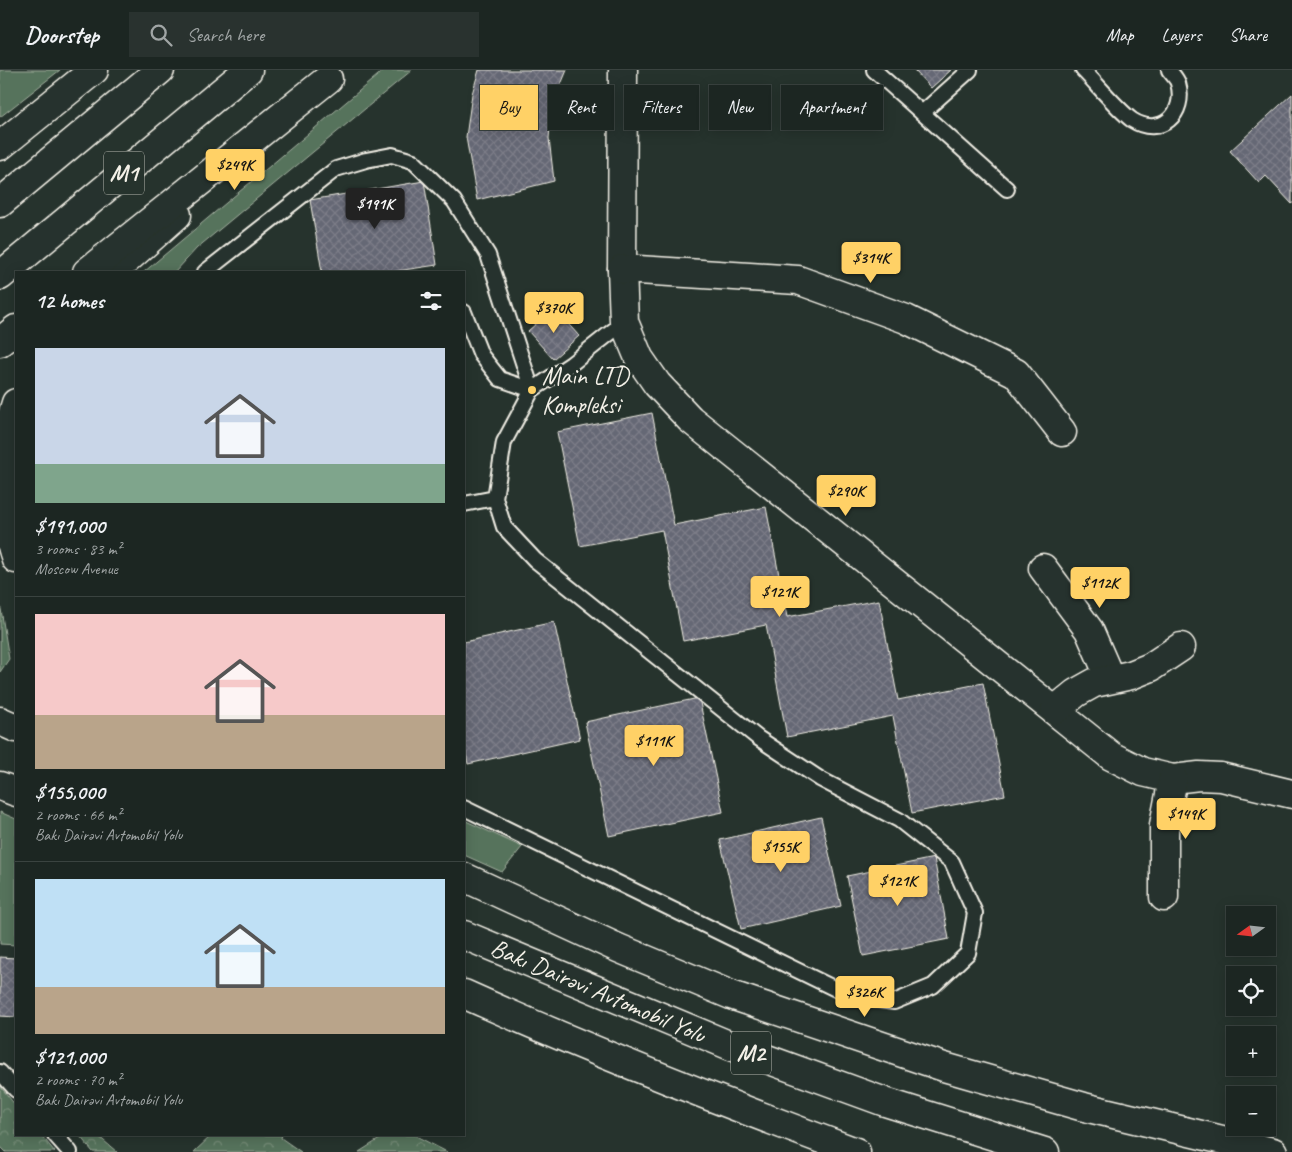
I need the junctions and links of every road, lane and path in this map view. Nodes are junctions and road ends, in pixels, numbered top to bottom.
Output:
1 (94, 70) edge
2 (160, 70) edge
3 (248, 70) edge
4 (623, 70) edge
5 (874, 70) edge
6 (970, 70) edge
7 (1083, 70) edge
8 (1169, 70) edge
9 (333, 74) edge
10 (922, 113) junction
11 (0, 146) edge
12 (1007, 189) dead end
13 (0, 203) edge
14 (622, 268) junction
15 (87, 271) edge
16 (114, 271) edge
17 (206, 271) edge
18 (0, 276) edge
19 (465, 315) edge
20 (624, 322) junction
21 (15, 330) edge
22 (0, 342) edge
23 (532, 390) junction
24 (15, 406) edge
25 (1062, 432) dead end
26 (495, 498) junction
27 (465, 504) edge
28 (15, 553) edge
29 (1042, 568) dead end
30 (1182, 647) dead end
31 (1110, 678) junction
32 (1054, 710) junction
33 (0, 721) edge
34 (15, 728) edge
35 (1173, 780) junction
36 (0, 786) edge
37 (15, 792) edge
38 (1292, 794) edge
39 (465, 808) edge
40 (465, 877) edge
41 (1164, 897) dead end
42 (465, 934) edge
43 (465, 994) edge
44 (0, 1072) edge
45 (15, 1089) edge
46 (56, 1136) edge
47 (70, 1152) edge
48 (856, 1152) edge
49 (1045, 1152) edge
50 (1273, 1152) edge

1 - 11 main road
2 - 13 main road, M1
3 - 18 main road, M1
4 - 14 main road
5 - 10 lane
6 - 10 lane
7 - 8 lane
9 - 15 main road
9 - 16 main road
10 - 12 lane
14 - 20 main road
14 - 25 main road
17 - 23 lane
19 - 23 lane
20 - 23 lane
20 - 32 main road
21 - 22 main road
23 - 26 lane
24 - 28 main road
26 - 27 lane
26 - 39 lane
29 - 31 main road
30 - 31 main road
31 - 32 main road
32 - 35 main road
33 - 34 main road
35 - 38 main road
35 - 41 main road
36 - 37 main road
40 - 50 main road
42 - 49 main road, Bakı Dairəvi Avtomobil Yolu / M2
43 - 48 main road, M2
44 - 45 lane
46 - 47 lane

